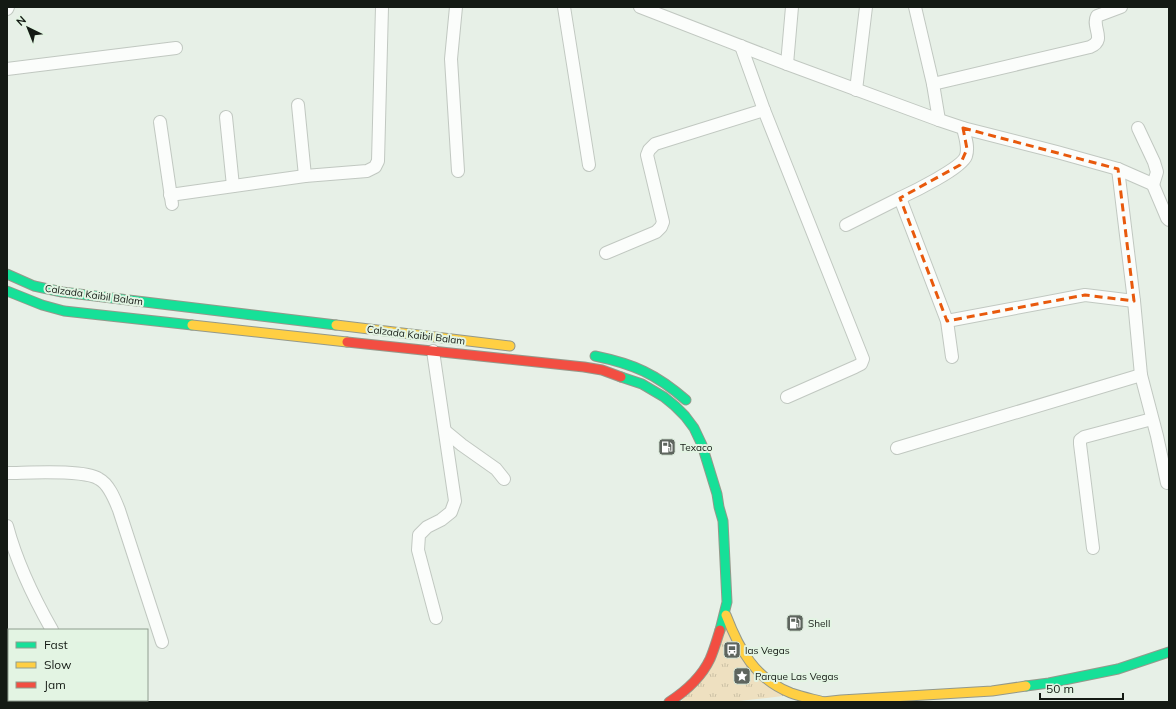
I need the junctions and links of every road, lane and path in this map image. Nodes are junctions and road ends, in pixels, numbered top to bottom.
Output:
1 (382, 7) edge
2 (456, 7) edge
3 (564, 7) edge
4 (640, 7) edge
5 (792, 7) edge
6 (866, 7) edge
7 (915, 7) edge
8 (1121, 7) edge
9 (741, 46) junction
10 (176, 48) dead end
11 (787, 64) junction
12 (7, 69) edge
13 (933, 84) junction
14 (856, 90) junction
15 (298, 105) dead end
16 (764, 110) junction
17 (226, 117) dead end
18 (939, 120) junction
19 (160, 122) dead end
20 (963, 128) junction
21 (1138, 128) dead end
22 (589, 165) dead end
23 (1118, 168) junction
24 (458, 171) dead end
25 (305, 176) junction
26 (233, 186) junction
27 (1153, 186) junction
28 (900, 198) junction
29 (1169, 220) edge
30 (846, 225) dead end
31 (606, 253) dead end
32 (7, 274) edge
33 (7, 291) edge
34 (1134, 301) junction
35 (947, 321) junction
36 (522, 347) dead end
37 (433, 351) junction
38 (586, 355) dead end
39 (952, 356) dead end
40 (1141, 375) junction
41 (787, 397) dead end
42 (693, 407) dead end
43 (1152, 420) junction
44 (444, 431) junction
45 (1163, 434) edge
46 (897, 448) dead end
47 (7, 473) edge
48 (504, 479) dead end
49 (723, 481) dead end
50 (1167, 483) dead end
51 (723, 521) junction
52 (7, 526) edge
53 (1093, 548) dead end
54 (726, 615) junction
55 (436, 618) dead end
56 (52, 629) edge
57 (162, 642) dead end
58 (1169, 652) edge
59 (992, 691) junction
60 (928, 698) edge
61 (668, 702) edge
62 (824, 702) edge
63 (998, 702) edge

1 - 25 street
2 - 24 street
3 - 22 street
4 - 9 street
5 - 11 street
6 - 14 street
7 - 13 street
8 - 13 street
9 - 11 street
9 - 16 street
10 - 12 street
11 - 14 street
13 - 18 street
14 - 18 street
15 - 25 street
16 - 31 street
16 - 41 street
17 - 26 street
18 - 20 street
19 - 26 street
20 - 23 street
20 - 28 street
21 - 27 street
23 - 27 street
23 - 34 street
25 - 26 street
27 - 29 street
28 - 30 street
28 - 35 street
32 - 36 main road, Calzada Kaibil Balam
33 - 37 main road, Calzada Kaibil Balam
34 - 35 street
34 - 40 street
35 - 39 street
37 - 44 street
37 - 51 main road, Calzada Kaibil Balam
38 - 42 main road
40 - 43 street
40 - 46 street
43 - 45 street
43 - 53 street
44 - 48 street
44 - 55 street
45 - 50 street
47 - 57 street
49 - 51 main road, Calzada Kaibil Balam
51 - 54 main road, Calzada Kaibil Balam
52 - 56 street
54 - 61 main road, Calzada Kaibil Balam
54 - 62 main road, Calzada Kaibil Balam
58 - 59 main road
59 - 60 main road
59 - 63 street
60 - 62 main road

